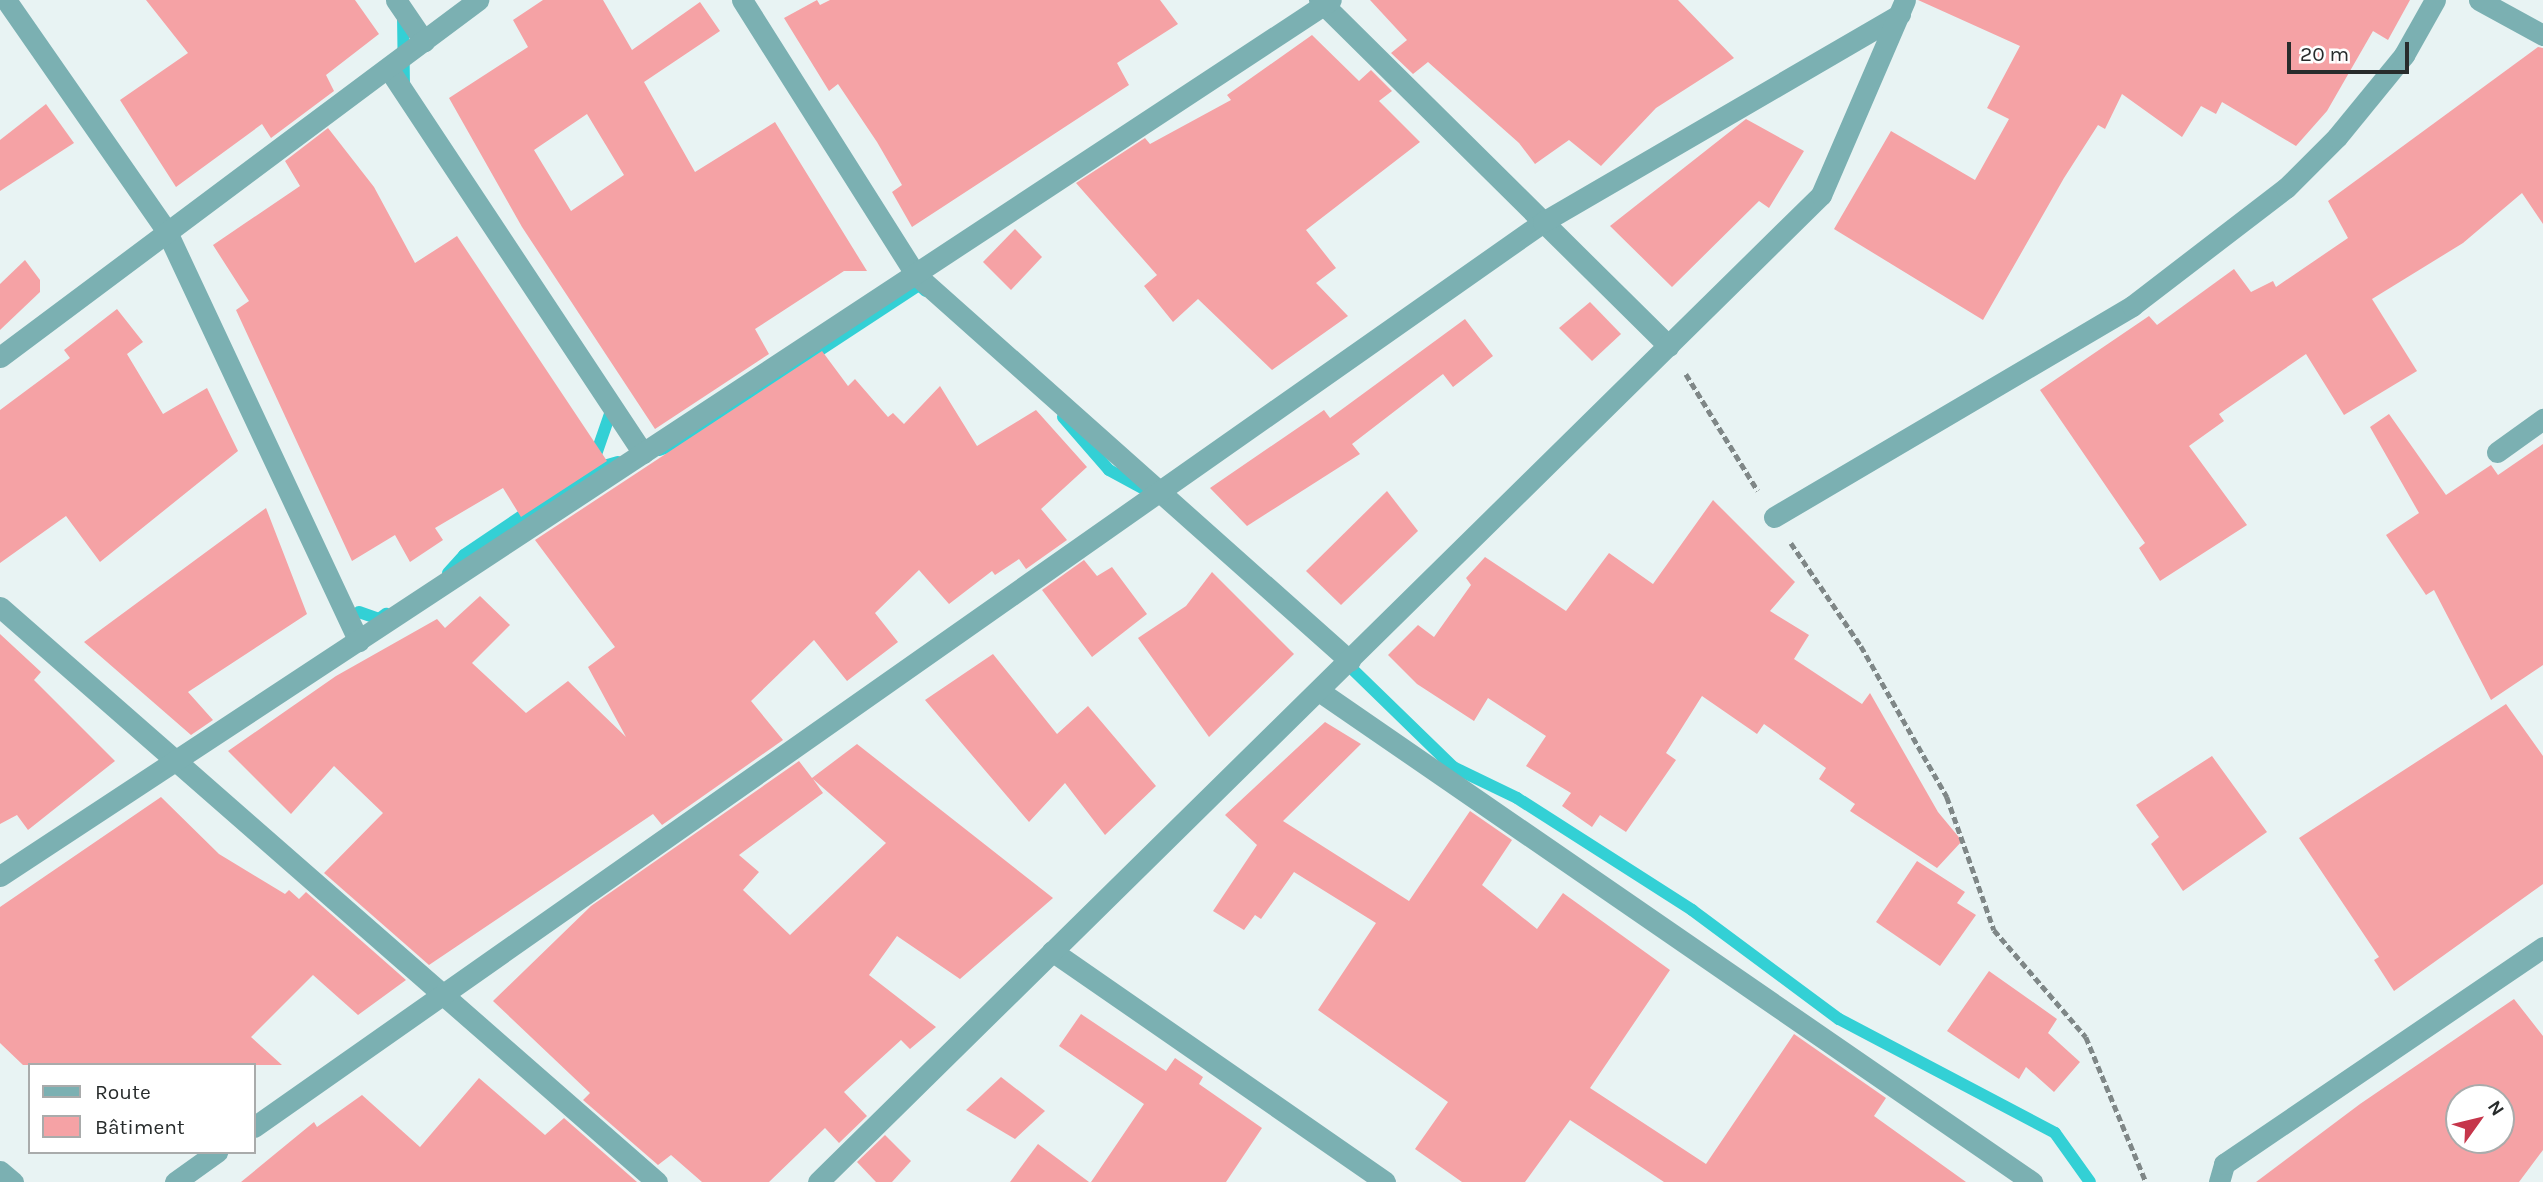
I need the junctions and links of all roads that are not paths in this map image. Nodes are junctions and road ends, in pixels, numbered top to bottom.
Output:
1 (6, 0) edge
2 (396, 0) edge
3 (478, 0) edge
4 (742, 0) edge
5 (2435, 0) edge
6 (2479, 0) edge
7 (1324, 2) edge
8 (1903, 7) edge
9 (2543, 35) edge
10 (424, 41) junction
11 (388, 68) junction
12 (1543, 222) junction
13 (167, 232) junction
14 (915, 274) junction
15 (1669, 346) junction
16 (0, 357) edge
17 (2543, 419) edge
18 (2497, 452) dead end
19 (643, 453) junction
20 (1159, 491) junction
21 (1774, 517) road end
22 (0, 607) edge
23 (359, 641) junction
24 (1350, 661) junction
25 (1319, 691) junction
26 (175, 760) junction
27 (0, 876) edge
28 (2543, 947) edge
29 (1052, 951) junction
30 (442, 994) junction
31 (256, 1126) edge
32 (215, 1154) edge
33 (0, 1171) edge
34 (13, 1182) edge
35 (175, 1182) edge
36 (657, 1182) edge
37 (818, 1182) edge
38 (1385, 1182) edge
39 (2032, 1182) edge
40 (2219, 1182) edge

1 - 13 street
2 - 10 street
3 - 10 street
4 - 14 street
5 - 21 street
6 - 9 street
7 - 12 street
7 - 14 street
8 - 12 street
8 - 15 street
10 - 11 street
11 - 13 street
11 - 19 street
12 - 15 street
12 - 20 street
13 - 16 street
13 - 23 street
14 - 19 street
14 - 20 street
15 - 24 street
17 - 18 street
19 - 23 street
20 - 24 street
20 - 30 street
22 - 26 street
23 - 26 street
24 - 25 street
25 - 29 street
25 - 39 street
26 - 27 street
26 - 30 street
28 - 40 street
29 - 37 street
29 - 38 street
30 - 31 street
30 - 36 street
32 - 35 street
33 - 34 street

